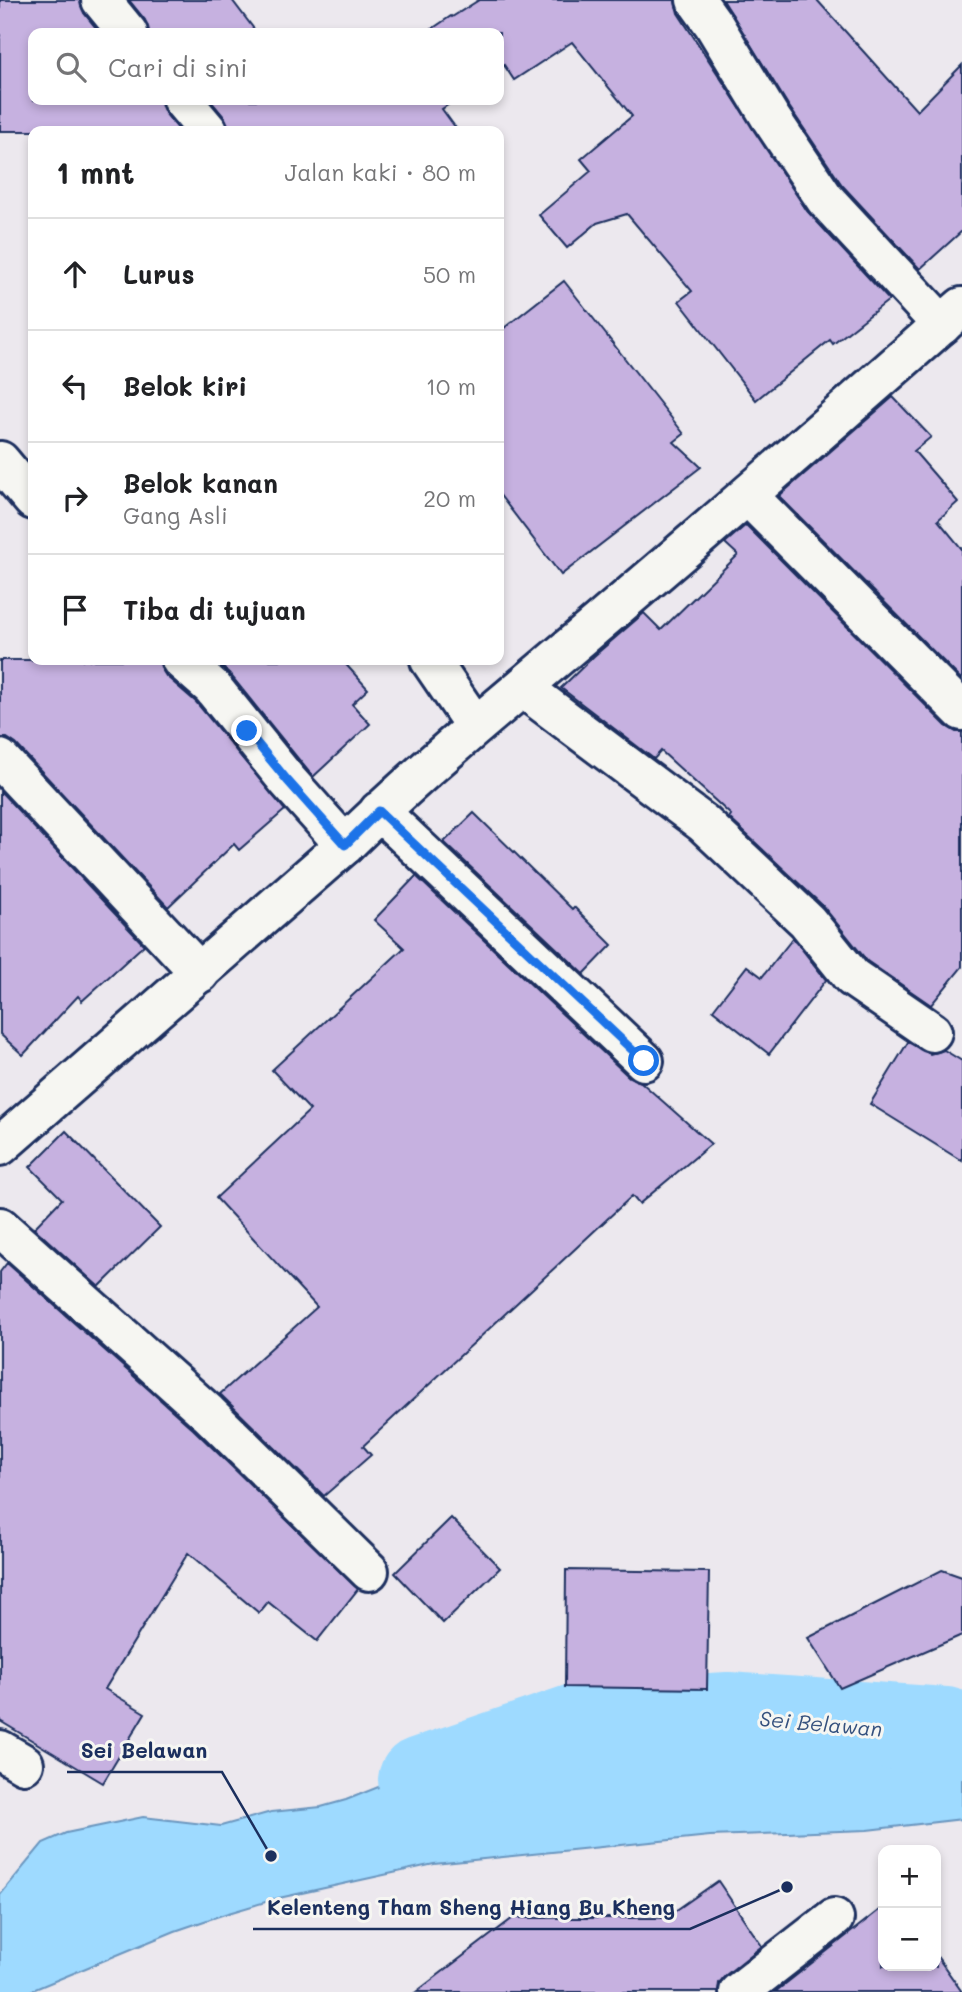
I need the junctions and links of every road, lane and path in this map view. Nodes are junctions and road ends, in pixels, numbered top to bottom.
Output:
1 (101, 0) edge
2 (696, 0) edge
3 (124, 28) edge
4 (187, 105) edge
5 (204, 126) edge
6 (952, 316) edge
7 (0, 461) edge
8 (28, 494) edge
9 (748, 496) junction
10 (187, 665) edge
11 (433, 665) edge
12 (523, 688) junction
13 (962, 711) edge
14 (475, 726) junction
15 (0, 759) edge
16 (379, 811) junction
17 (345, 845) junction
18 (200, 973) junction
19 (932, 1032) dead end
20 (644, 1061) dead end
21 (0, 1146) edge
22 (0, 1227) edge
23 (369, 1571) dead end
24 (834, 1918) dead end
25 (739, 1992) edge

1 - 3 street
2 - 6 street
4 - 5 street
6 - 9 street
7 - 8 street
9 - 12 street
9 - 13 street
10 - 17 street
11 - 14 street
12 - 14 street
12 - 19 street
14 - 16 street
15 - 18 street
16 - 17 street
16 - 20 street
17 - 18 street
18 - 21 street
22 - 23 street
24 - 25 street

